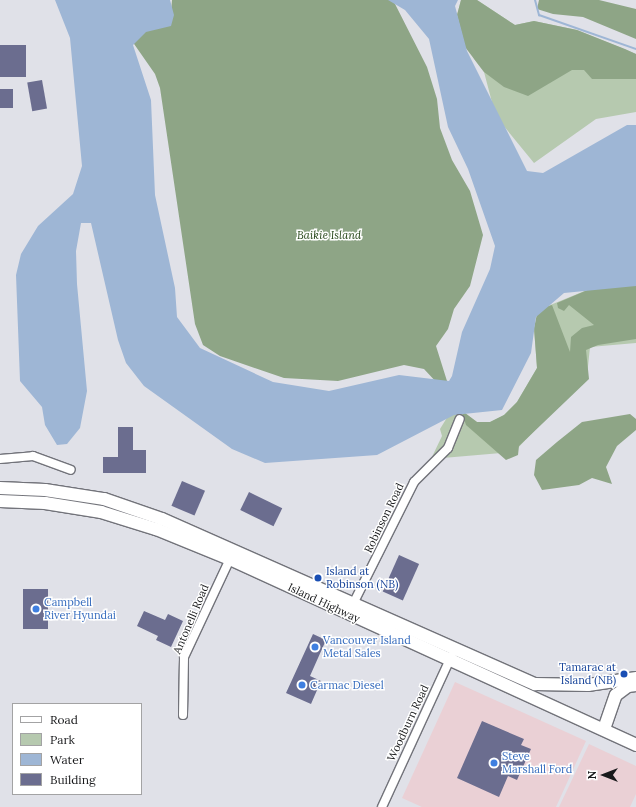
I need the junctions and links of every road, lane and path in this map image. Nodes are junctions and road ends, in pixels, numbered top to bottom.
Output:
1 (460, 419) dead end
2 (0, 459) edge
3 (71, 470) dead end
4 (0, 488) edge
5 (0, 501) edge
6 (230, 559) junction
7 (354, 603) junction
8 (348, 614) junction
9 (455, 649) junction
10 (449, 660) junction
11 (636, 678) edge
12 (636, 685) edge
13 (183, 715) dead end
14 (604, 729) junction
15 (636, 745) edge
16 (382, 807) edge

1 - 7 street, Robinson Road
2 - 3 street
4 - 7 main road, Island Highway
5 - 6 main road, Island Highway
6 - 8 main road, Island Highway
6 - 13 street, Antonelli Road
7 - 8 street, Robinson Road
7 - 9 main road, Island Highway
8 - 10 main road, Island Highway
9 - 10 street, Woodburn Road
9 - 11 main road, Island Highway
10 - 14 main road, Island Highway
10 - 16 street, Woodburn Road
12 - 14 main road
14 - 15 main road, Island Highway

